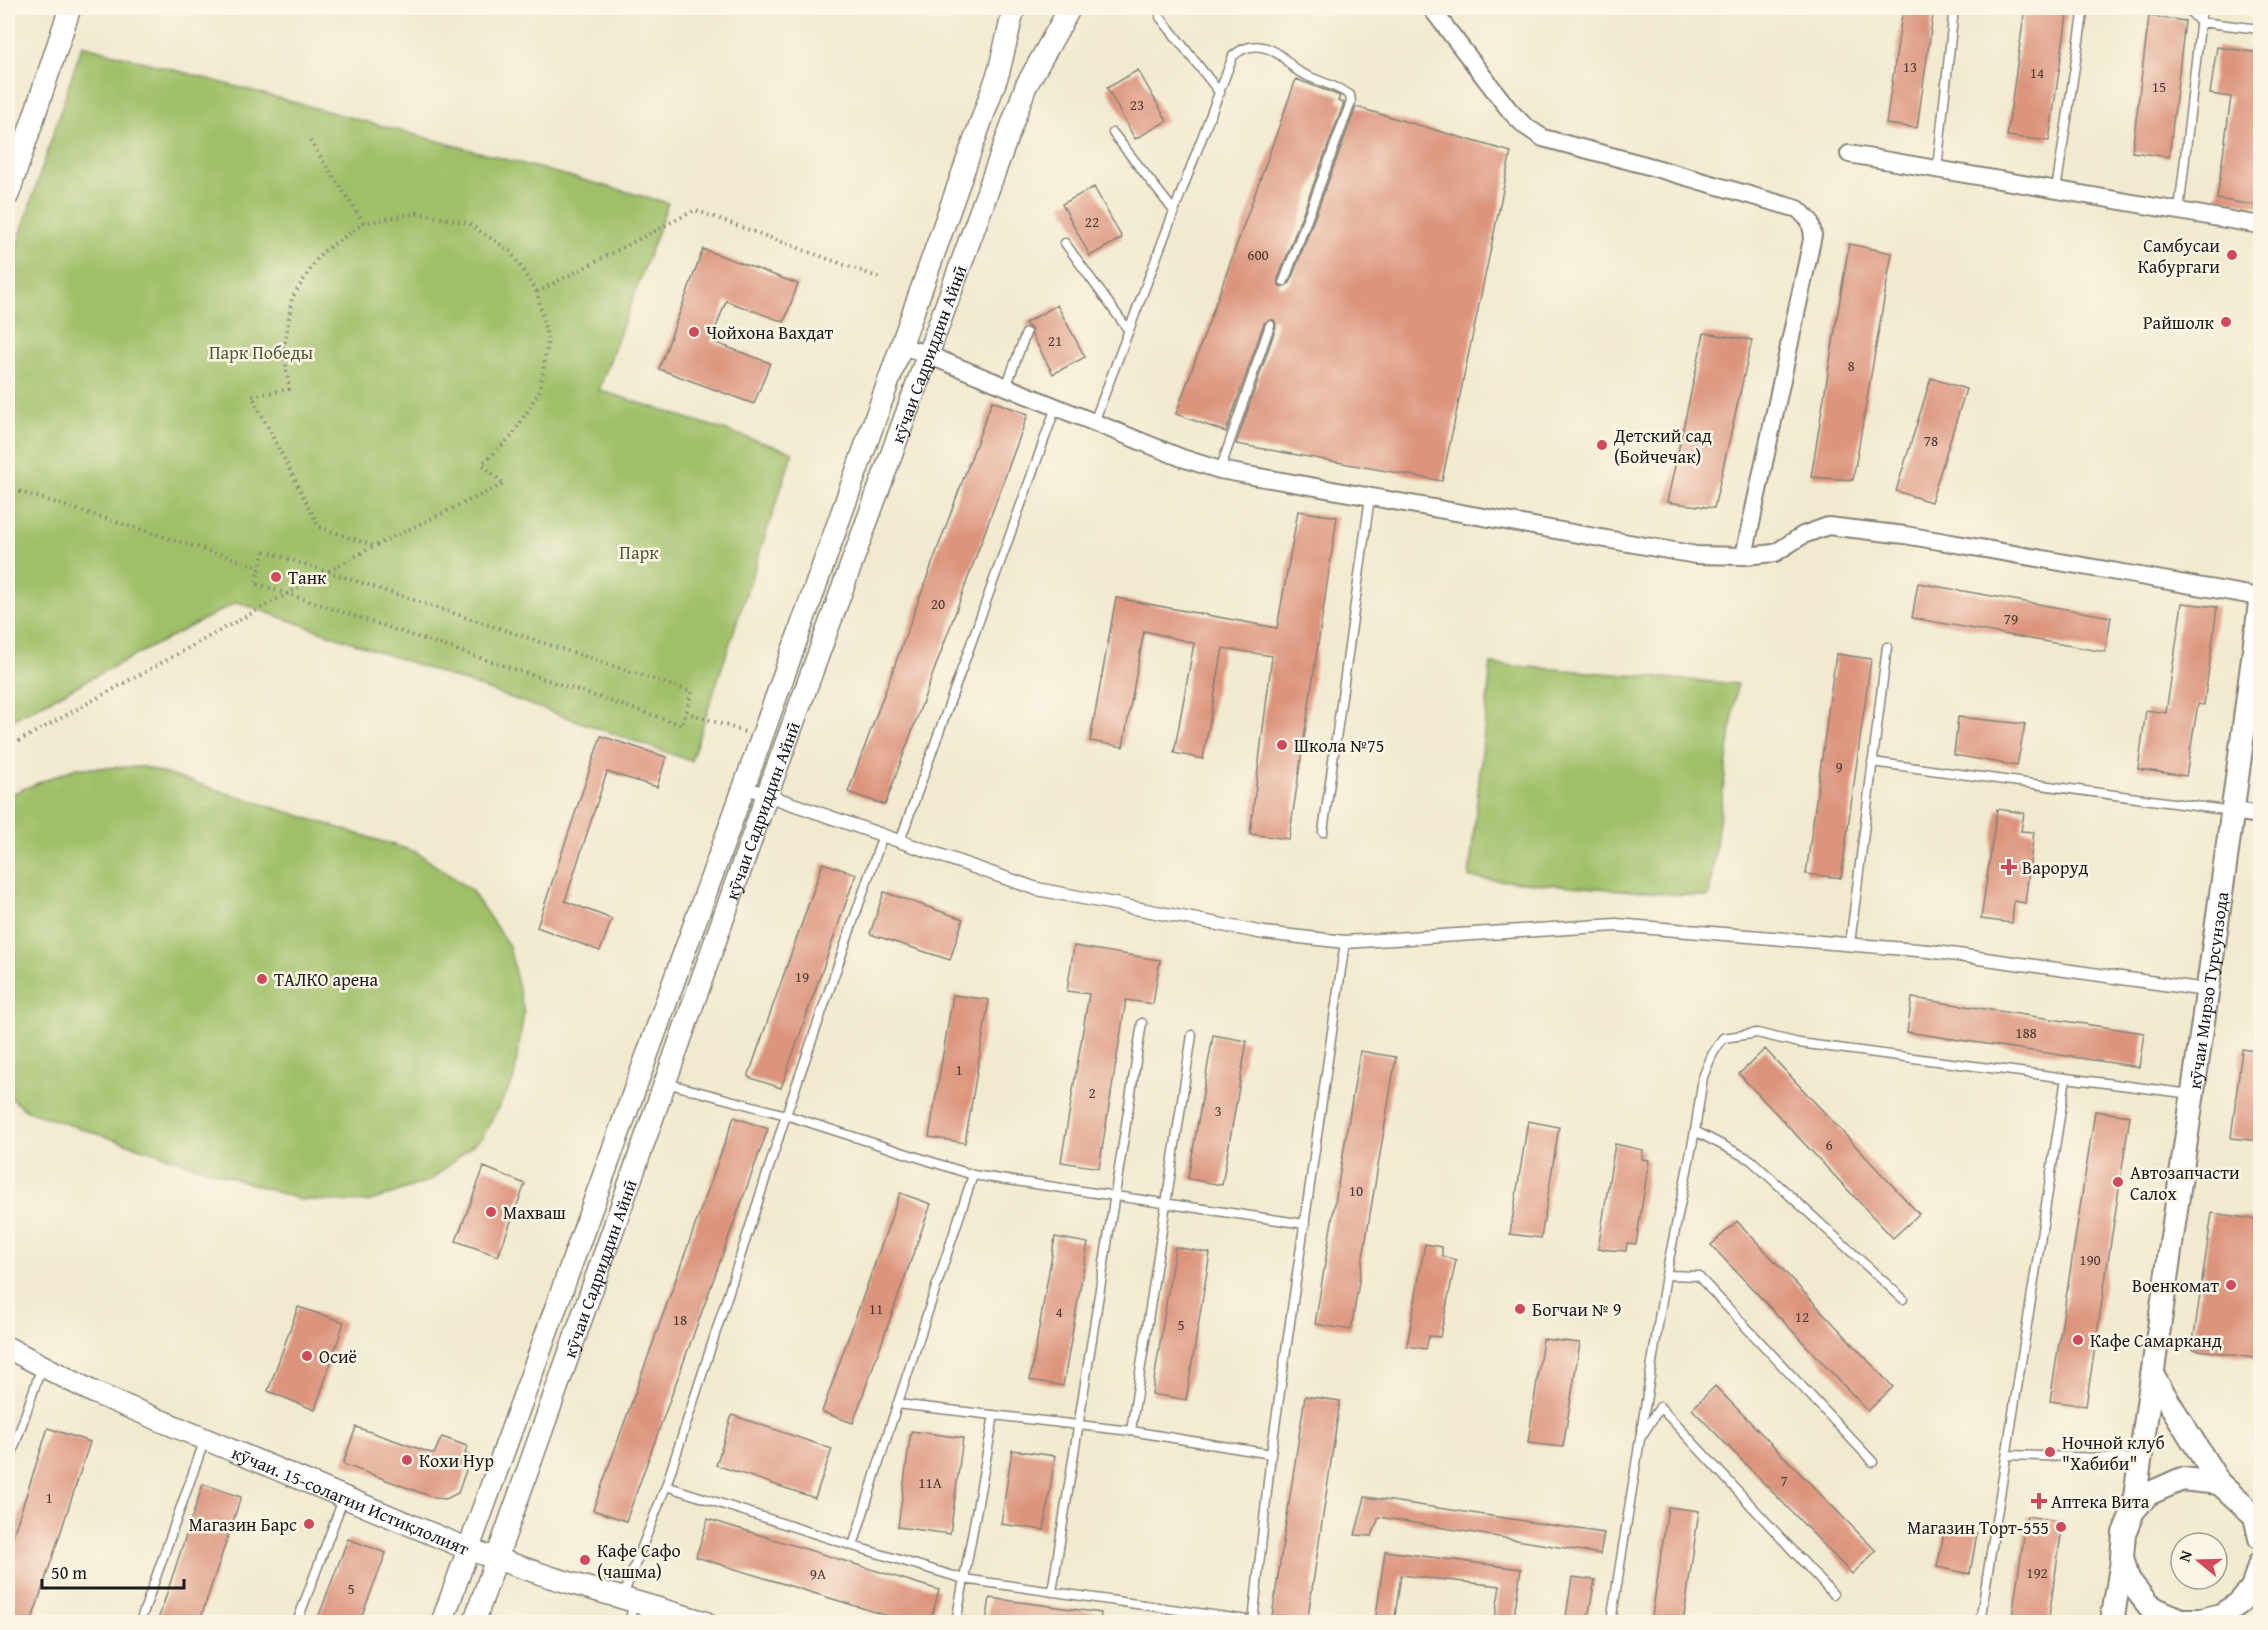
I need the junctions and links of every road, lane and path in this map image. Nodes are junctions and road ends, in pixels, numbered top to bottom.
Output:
1 (70, 8) edge
2 (1014, 8) edge
3 (1070, 8) edge
4 (1431, 8) edge
5 (1954, 8) edge
6 (2084, 8) edge
7 (2187, 8) edge
8 (2202, 8) edge
9 (1160, 17) dead end
10 (2200, 22) junction
11 (2260, 28) edge
12 (1220, 93) junction
13 (1113, 133) dead end
14 (310, 141) dead end
15 (1849, 154) dead end
16 (1937, 170) junction
17 (2056, 190) junction
18 (8, 195) edge
19 (1174, 211) junction
20 (2179, 211) junction
21 (364, 223) junction
22 (2260, 225) edge
23 (1065, 243) dead end
24 (880, 278) dead end
25 (1284, 281) dead end
26 (537, 292) junction
27 (1270, 325) dead end
28 (1129, 331) junction
29 (1026, 333) dead end
30 (900, 345) junction
31 (928, 355) junction
32 (1006, 387) junction
33 (1056, 407) junction
34 (1094, 422) junction
35 (1220, 470) junction
36 (8, 488) edge
37 (1370, 496) junction
38 (374, 546) junction
39 (1744, 556) junction
40 (260, 567) junction
41 (328, 571) junction
42 (287, 594) junction
43 (2260, 597) edge
44 (2260, 603) edge
45 (1887, 647) dead end
46 (686, 712) junction
47 (760, 737) junction
48 (8, 747) edge
49 (1872, 762) junction
50 (744, 787) junction
51 (767, 795) junction
52 (2234, 811) junction
53 (2260, 815) edge
54 (1323, 832) dead end
55 (883, 835) junction
56 (900, 841) junction
57 (1345, 942) junction
58 (1850, 944) junction
59 (2206, 990) junction
60 (1142, 1023) dead end
61 (1192, 1035) dead end
62 (2066, 1078) junction
63 (665, 1083) junction
64 (2192, 1095) junction
65 (786, 1114) junction
66 (1695, 1131) junction
67 (973, 1175) junction
68 (1114, 1196) junction
69 (1166, 1203) junction
70 (1305, 1224) junction
71 (1666, 1275) junction
72 (1903, 1299) dead end
73 (8, 1348) edge
74 (42, 1366) junction
75 (2152, 1375) junction
76 (897, 1404) junction
77 (994, 1415) junction
78 (1078, 1425) junction
79 (1131, 1431) junction
80 (205, 1438) junction
81 (1639, 1439) junction
82 (1271, 1454) junction
83 (2007, 1455) junction
84 (2140, 1459) junction
85 (1873, 1462) dead end
86 (8, 1465) edge
87 (2219, 1483) junction
88 (666, 1485) junction
89 (344, 1497) junction
90 (2133, 1511) junction
91 (2258, 1517) edge
92 (2260, 1538) edge
93 (853, 1546) junction
94 (468, 1549) junction
95 (2122, 1557) junction
96 (497, 1559) junction
97 (2260, 1563) edge
98 (964, 1579) junction
99 (2256, 1587) edge
100 (1052, 1592) junction
101 (1833, 1594) dead end
102 (628, 1600) junction
103 (2180, 1621) edge
104 (1254, 1622) edge
105 (140, 1623) edge
106 (297, 1623) edge
107 (441, 1623) edge
108 (474, 1623) edge
109 (629, 1623) edge
110 (705, 1623) edge
111 (956, 1623) edge
112 (1611, 1623) edge
113 (1980, 1623) edge
114 (2112, 1623) edge

1 - 18 street
2 - 30 street, кӯчаи Садриддин Айнӣ
3 - 31 street, кӯчаи Садриддин Айнӣ
4 - 39 street
5 - 16 lane
6 - 17 lane
7 - 10 lane
8 - 10 lane
9 - 12 lane
10 - 11 lane
10 - 20 lane
12 - 19 lane
12 - 25 lane
13 - 19 lane
14 - 21 path
15 - 16 street
16 - 17 street
17 - 20 street
19 - 28 lane
20 - 22 street
21 - 26 path
21 - 38 path
23 - 28 lane
24 - 26 path
26 - 38 path
27 - 35 lane
28 - 34 lane
29 - 32 lane
30 - 31 street
30 - 47 street, кӯчаи Садриддин Айнӣ
31 - 32 street
31 - 51 street, кӯчаи Садриддин Айнӣ
32 - 33 street
33 - 34 street
33 - 56 lane
34 - 35 street
35 - 37 street
36 - 40 path
37 - 39 street
37 - 54 lane
38 - 41 path
39 - 43 street
40 - 41 path
40 - 42 path
41 - 42 path
41 - 46 path
42 - 46 path
42 - 48 path
44 - 52 main road, кӯчаи Мирзо Турсунзода
45 - 49 lane
46 - 47 path
47 - 50 street, кӯчаи Садриддин Айнӣ
49 - 52 lane
49 - 58 lane
50 - 51 street
50 - 94 street, кӯчаи Садриддин Айнӣ
51 - 55 street
51 - 63 street, кӯчаи Садриддин Айнӣ
52 - 53 street
52 - 59 main road, кӯчаи Мирзо Турсунзода
55 - 56 street
55 - 65 lane
56 - 57 street
57 - 58 street
57 - 70 lane
58 - 59 street
59 - 64 main road, кӯчаи Мирзо Турсунзода
60 - 68 lane
61 - 69 lane
62 - 64 lane
62 - 66 lane
62 - 83 lane
63 - 65 lane
63 - 96 street, кӯчаи Садриддин Айнӣ
64 - 75 main road, кӯчаи Мирзо Турсунзода
65 - 67 lane
65 - 88 lane
66 - 71 lane
66 - 72 lane
67 - 68 lane
67 - 76 lane
68 - 69 lane
68 - 78 lane
69 - 70 lane
69 - 79 lane
70 - 82 lane
71 - 81 lane
71 - 85 lane
73 - 74 street, кӯчаи. 15-солагии Истиқлолият
74 - 80 street, кӯчаи. 15-солагии Истиқлолият
74 - 86 lane
75 - 84 main road, кӯчаи Мирзо Турсунзода
75 - 87 main road
76 - 77 lane
76 - 93 lane
77 - 78 lane
77 - 98 lane
78 - 79 lane
78 - 100 lane
79 - 82 lane
80 - 89 street, кӯчаи. 15-солагии Истиқлолият
80 - 105 lane
81 - 101 lane
81 - 112 lane
82 - 104 lane
83 - 84 lane
83 - 113 lane
84 - 90 main road, кӯчаи Мирзо Турсунзода
87 - 90 main road, кӯчаи Мирзо Турсунзода
87 - 91 main road
88 - 93 lane
88 - 102 lane
89 - 94 street, кӯчаи. 15-солагии Истиқлолият
89 - 106 lane
90 - 95 main road, кӯчаи Мирзо Турсунзода
91 - 92 main road
93 - 98 lane
94 - 96 street, кӯчаи. 15-солагии Истиқлолият
94 - 107 street, кӯчаи Садриддин Айнӣ
95 - 103 main road, кӯчаи Мирзо Турсунзода
95 - 114 main road, кӯчаи Мирзо Турсунзода
96 - 102 street, кӯчаи. 15-солагии Истиқлолият
96 - 108 street, кӯчаи Садриддин Айнӣ
97 - 99 main road, кӯчаи Мирзо Турсунзода
98 - 100 lane
98 - 111 lane
99 - 103 main road, кӯчаи Мирзо Турсунзода
100 - 104 lane
102 - 109 lane
102 - 110 street, кӯчаи. 15-солагии Истиқлолият

